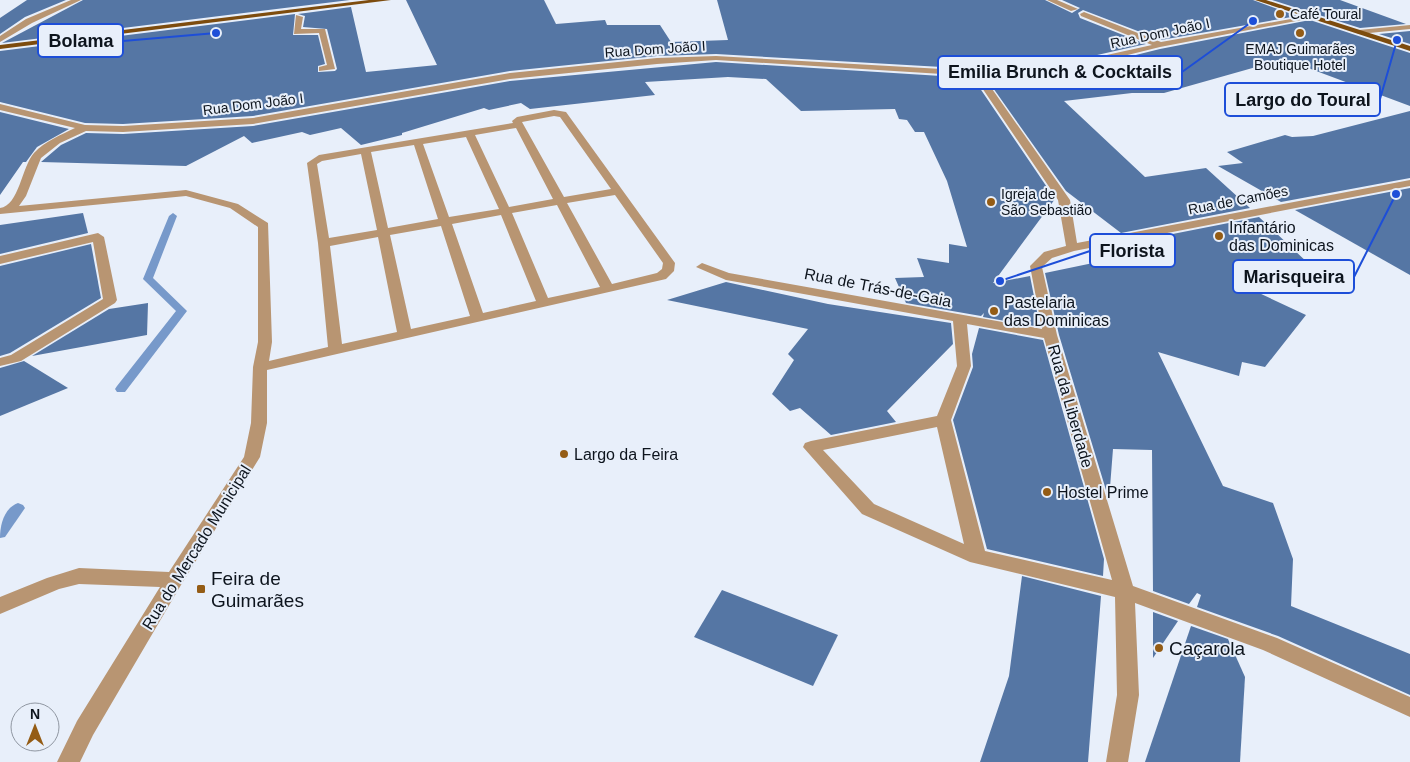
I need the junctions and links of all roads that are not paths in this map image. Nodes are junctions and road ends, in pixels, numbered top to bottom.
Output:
1 (77, 0) edge
2 (387, 0) edge
3 (1051, 0) edge
4 (1259, 0) edge
5 (1074, 9) dead end
6 (1084, 14) dead end
7 (299, 17) dead end
8 (1313, 17) junction
9 (1410, 28) edge
10 (1359, 32) junction
11 (0, 40) edge
12 (1160, 45) junction
13 (0, 47) edge
14 (1410, 49) edge
15 (322, 69) dead end
16 (977, 74) junction
17 (0, 107) edge
18 (518, 125) junction
19 (85, 128) junction
20 (470, 134) junction
21 (418, 143) junction
22 (366, 151) junction
23 (1410, 183) edge
24 (617, 191) junction
25 (562, 202) junction
26 (7, 210) edge
27 (506, 212) junction
28 (445, 223) junction
29 (384, 234) junction
30 (324, 243) junction
31 (1072, 248) junction
32 (0, 260) edge
33 (702, 267) dead end
34 (608, 289) junction
35 (544, 304) junction
36 (478, 318) junction
37 (960, 320) junction
38 (405, 335) junction
39 (1050, 335) junction
40 (335, 350) junction
41 (0, 362) edge
42 (260, 367) junction
43 (943, 420) junction
44 (977, 557) junction
45 (174, 580) junction
46 (1125, 591) junction
47 (0, 606) edge
48 (1410, 707) edge
49 (68, 762) edge
50 (1117, 762) edge

1 - 11 street
2 - 13 main road
3 - 5 street
4 - 8 main road
6 - 12 street
7 - 15 street
8 - 10 main road
8 - 12 street, Rua Dom João I
9 - 10 street
10 - 14 main road
12 - 16 street, Rua Dom João I
16 - 19 street, Rua Dom João I
16 - 31 street
17 - 19 street, Rua Dom João I
18 - 20 street
18 - 24 street
18 - 25 street
19 - 26 street
20 - 21 street
20 - 27 street
21 - 22 street
21 - 28 street
22 - 29 street
22 - 30 street
23 - 31 street, Rua de Camões
24 - 25 street
24 - 34 street
25 - 27 street
25 - 34 street
26 - 42 street, Rua do Mercado Municipal
27 - 28 street
27 - 35 street
28 - 29 street
28 - 36 street
29 - 30 street
29 - 38 street
30 - 40 street
31 - 39 street, Rua da Liberdade
32 - 41 street
33 - 37 street, Rua de Trás-de-Gaia
34 - 35 street
35 - 36 street
36 - 38 street
37 - 39 street, Rua de Trás-de-Gaia
37 - 43 street
38 - 40 street
39 - 46 street, Rua da Liberdade
40 - 42 street
42 - 45 street, Rua do Mercado Municipal
43 - 44 street
43 - 44 street
44 - 46 street
45 - 47 street
45 - 49 street, Rua do Mercado Municipal
46 - 48 street
46 - 50 street, Rua da Liberdade

